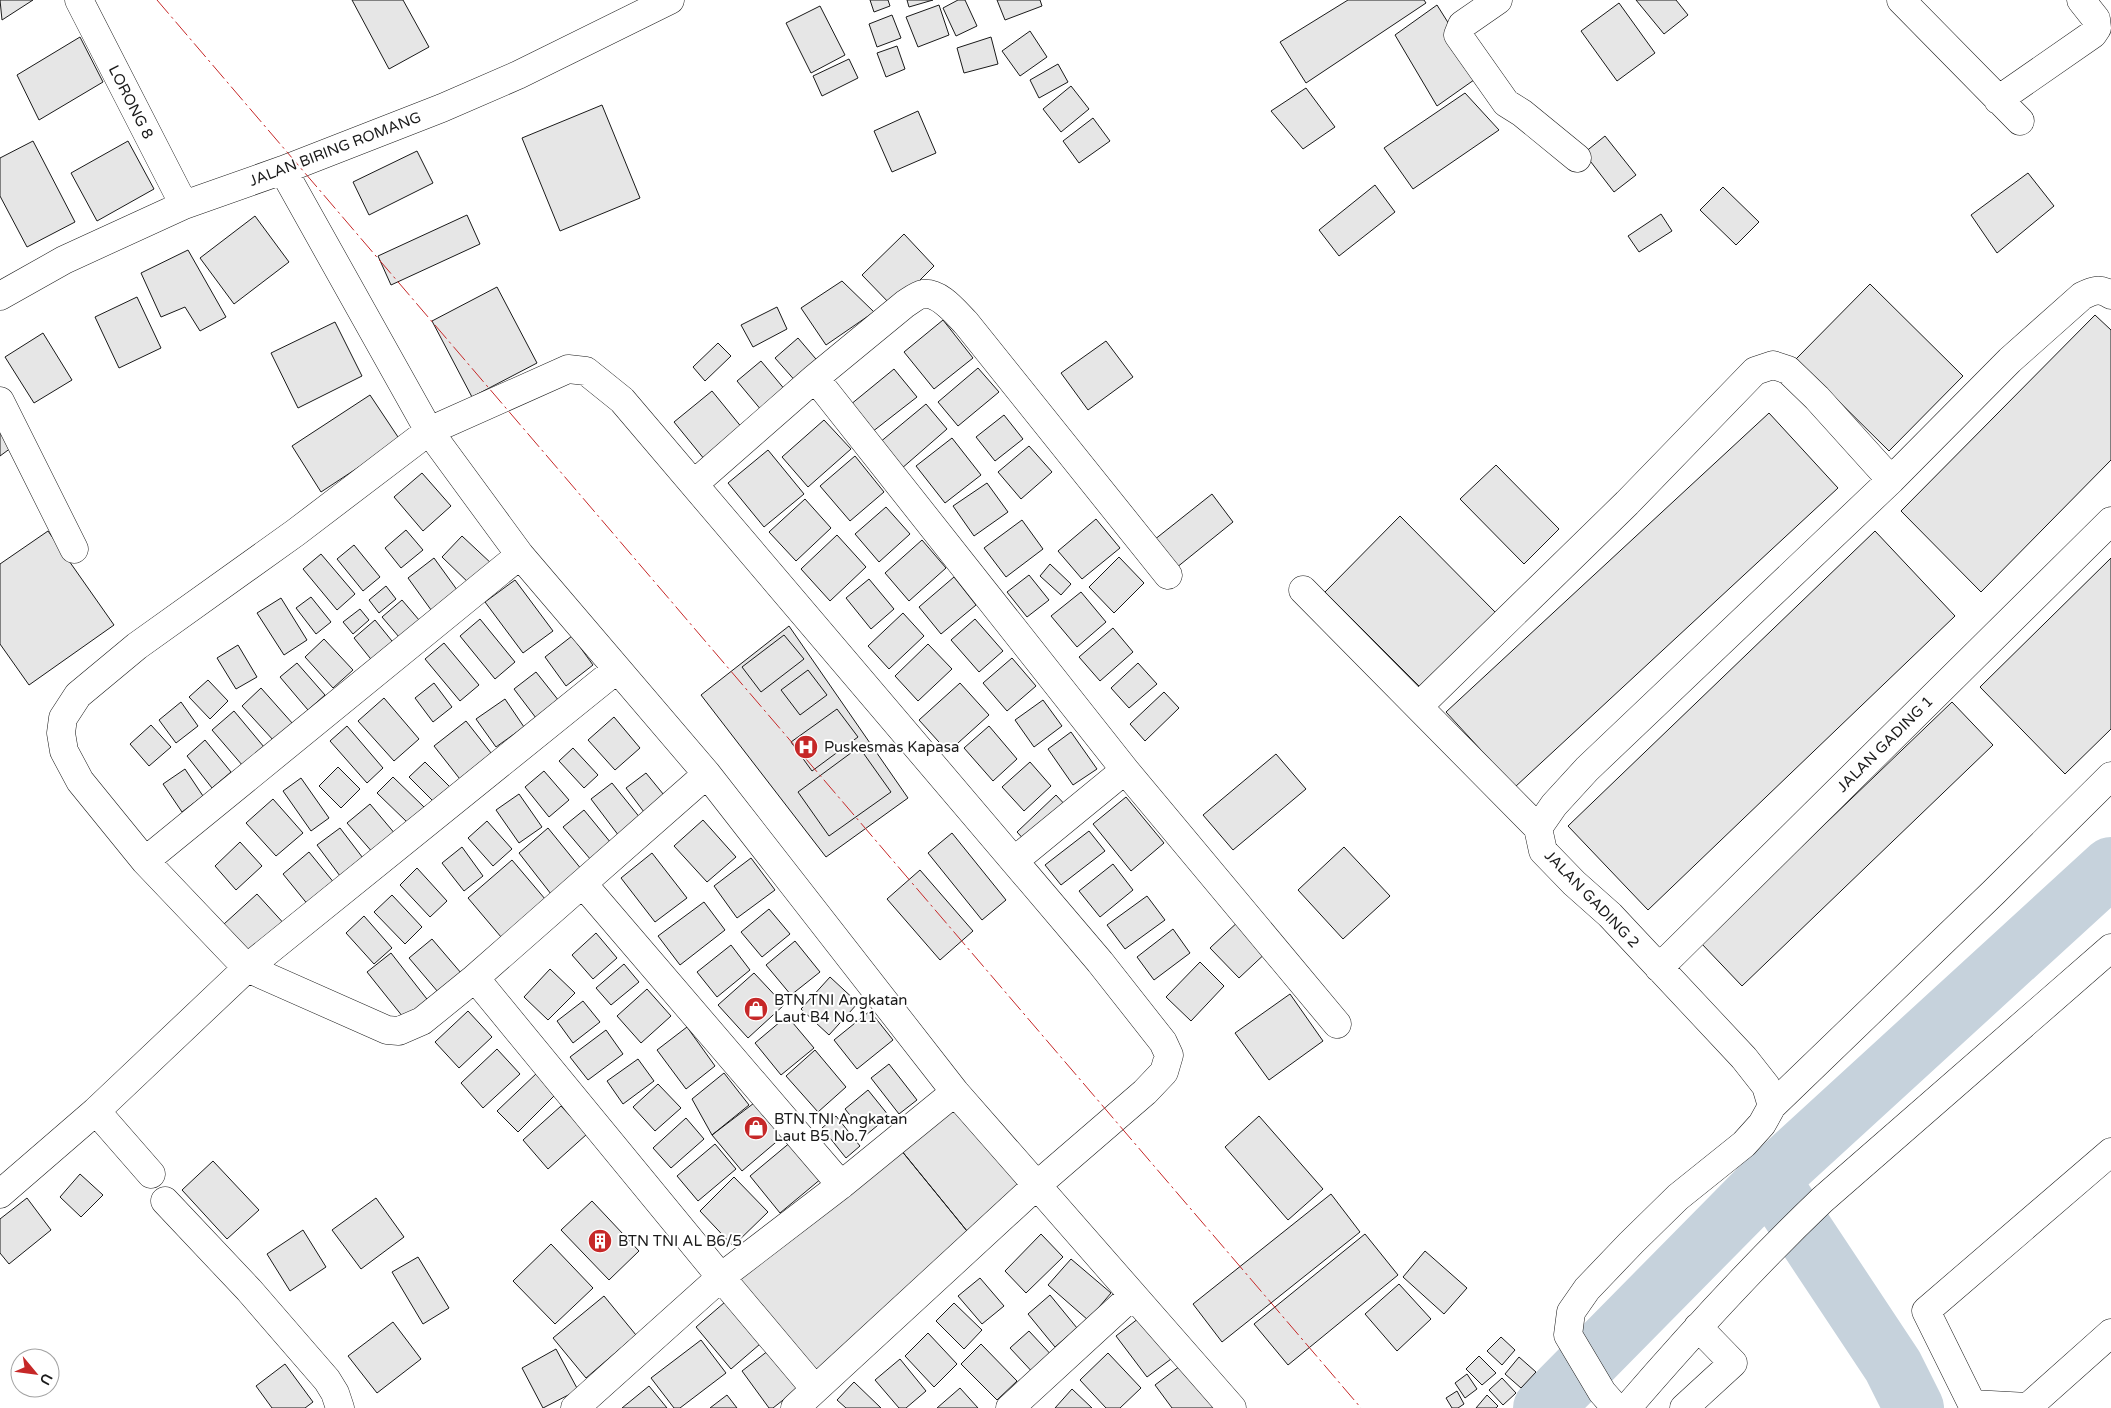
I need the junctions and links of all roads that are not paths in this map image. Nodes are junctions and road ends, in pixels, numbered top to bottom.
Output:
1 (79, 0) edge
2 (670, 0) edge
3 (1498, 0) edge
4 (1901, 0) edge
5 (2082, 0) edge
6 (1998, 100) junction
7 (2020, 121) dead end
8 (1577, 158) dead end
9 (283, 170) junction
10 (184, 205) junction
11 (0, 296) edge
12 (2111, 296) edge
13 (815, 378) junction
14 (0, 401) edge
15 (429, 431) junction
16 (1891, 480) junction
17 (694, 484) junction
18 (2111, 521) edge
19 (74, 549) dead end
20 (520, 554) junction
21 (1168, 575) dead end
22 (1303, 590) dead end
23 (616, 670) junction
24 (1420, 706) junction
25 (1125, 770) junction
26 (707, 774) junction
27 (2111, 776) edge
28 (1538, 828) junction
29 (145, 861) junction
30 (1014, 861) junction
31 (583, 884) junction
32 (2108, 957) edge
33 (247, 968) junction
34 (1659, 968) junction
35 (475, 978) junction
36 (1337, 1024) dead end
37 (955, 1092) junction
38 (1772, 1106) junction
39 (96, 1111) junction
40 (2111, 1152) edge
41 (151, 1174) dead end
42 (841, 1185) junction
43 (1036, 1186) junction
44 (0, 1194) edge
45 (164, 1201) dead end
46 (721, 1277) junction
47 (1132, 1296) junction
48 (1698, 1326) junction
49 (2111, 1332) edge
50 (815, 1389) junction
51 (1609, 1400) edge
52 (340, 1408) edge
53 (575, 1408) edge
54 (795, 1408) edge
55 (1010, 1408) edge
56 (1232, 1408) edge
57 (1627, 1408) edge
58 (1684, 1408) edge

1 - 10 street, LORONG 8
2 - 9 street, JALAN BIRING ROMANG
3 - 8 street
4 - 6 street
5 - 6 street
6 - 7 street
9 - 10 street, JALAN BIRING ROMANG
9 - 15 street
10 - 11 street, JALAN BIRING ROMANG
12 - 16 street
13 - 17 street
13 - 21 street
13 - 25 street
14 - 19 street
15 - 17 street
15 - 20 street
15 - 29 street
16 - 24 street
16 - 28 street
17 - 30 street
18 - 34 street, JALAN GADING 1
20 - 23 street
20 - 29 street
22 - 24 street, JALAN GADING 2
23 - 26 street
23 - 33 street
24 - 28 street, JALAN GADING 2
25 - 30 street
25 - 36 street
26 - 31 street
26 - 37 street
27 - 38 street
28 - 34 street, JALAN GADING 2
29 - 33 street
30 - 43 street
31 - 35 street
31 - 42 street
32 - 48 street
33 - 35 street
33 - 39 street
34 - 38 street, JALAN GADING 2
35 - 46 street
37 - 42 street
37 - 43 street
38 - 51 street
39 - 41 street
39 - 44 street
40 - 49 street
42 - 46 street
43 - 47 street
43 - 50 street
45 - 52 street
46 - 50 street
46 - 53 street
47 - 55 street
47 - 56 street
48 - 57 street
48 - 58 street
50 - 54 street

